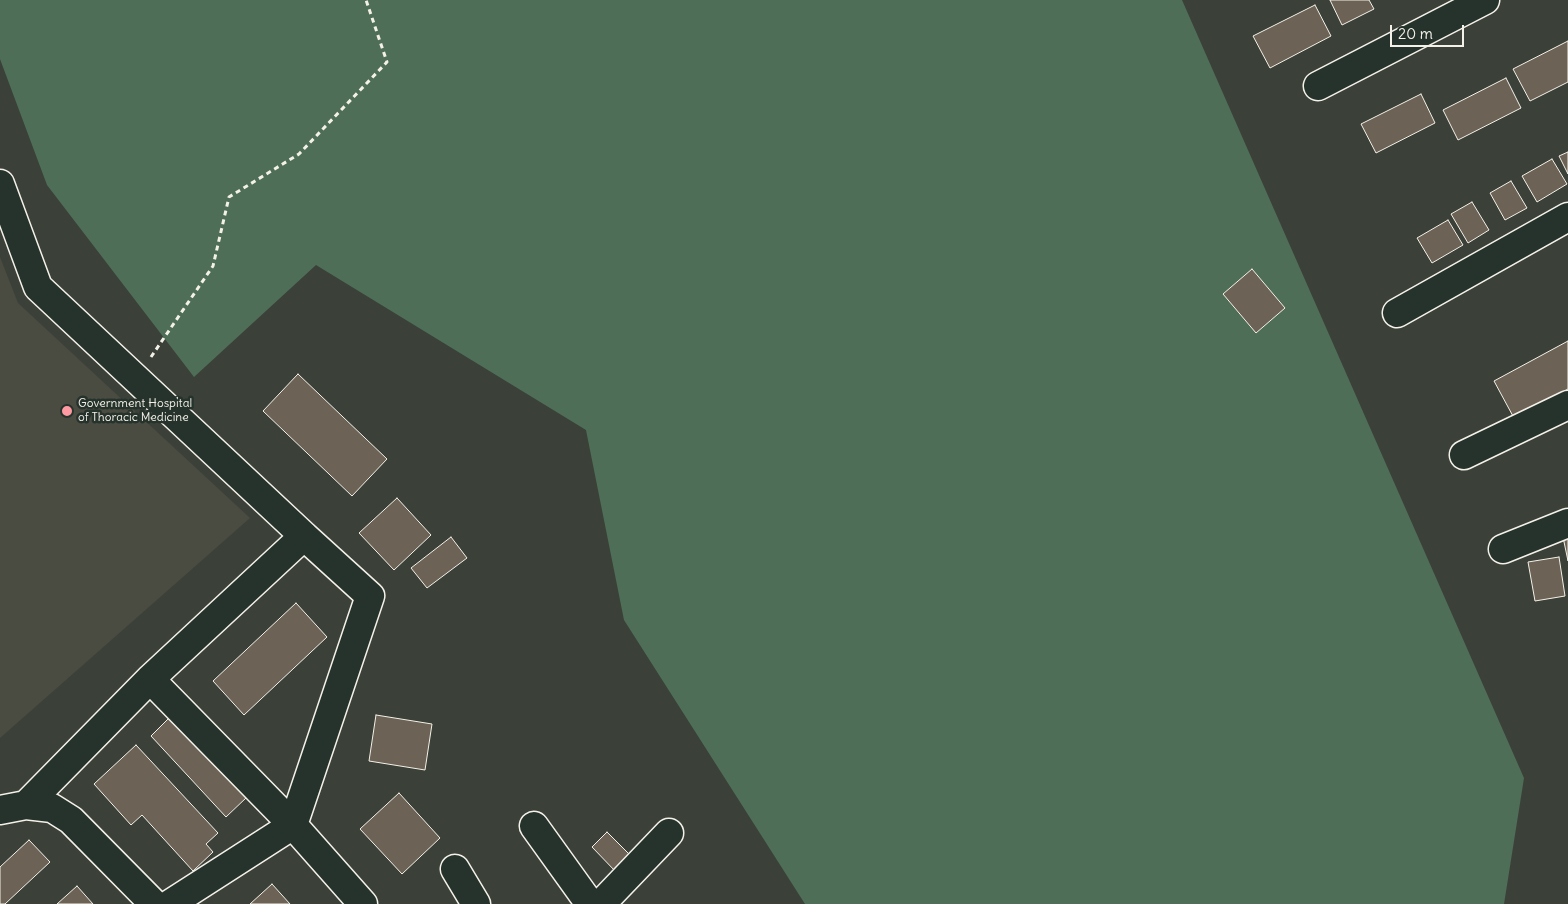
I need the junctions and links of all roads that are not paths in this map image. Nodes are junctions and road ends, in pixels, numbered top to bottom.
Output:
1 (1485, 0) edge
2 (1318, 86) dead end
3 (0, 184) edge
4 (1568, 216) edge
5 (1398, 313) dead end
6 (1568, 404) edge
7 (1464, 455) dead end
8 (1568, 523) edge
9 (304, 536) junction
10 (1503, 549) dead end
11 (150, 679) junction
12 (13, 808) edge
13 (293, 824) junction
14 (534, 826) dead end
15 (669, 833) dead end
16 (455, 869) dead end
17 (154, 904) edge
18 (170, 904) edge
19 (363, 904) edge
20 (476, 904) edge
21 (590, 904) edge
22 (601, 904) edge

1 - 2 street
3 - 9 street
4 - 5 street
6 - 7 street
8 - 10 street
9 - 11 street
9 - 13 street
11 - 12 street
11 - 13 street
12 - 17 street
13 - 18 street
13 - 19 street
14 - 21 street
15 - 22 street
16 - 20 street

